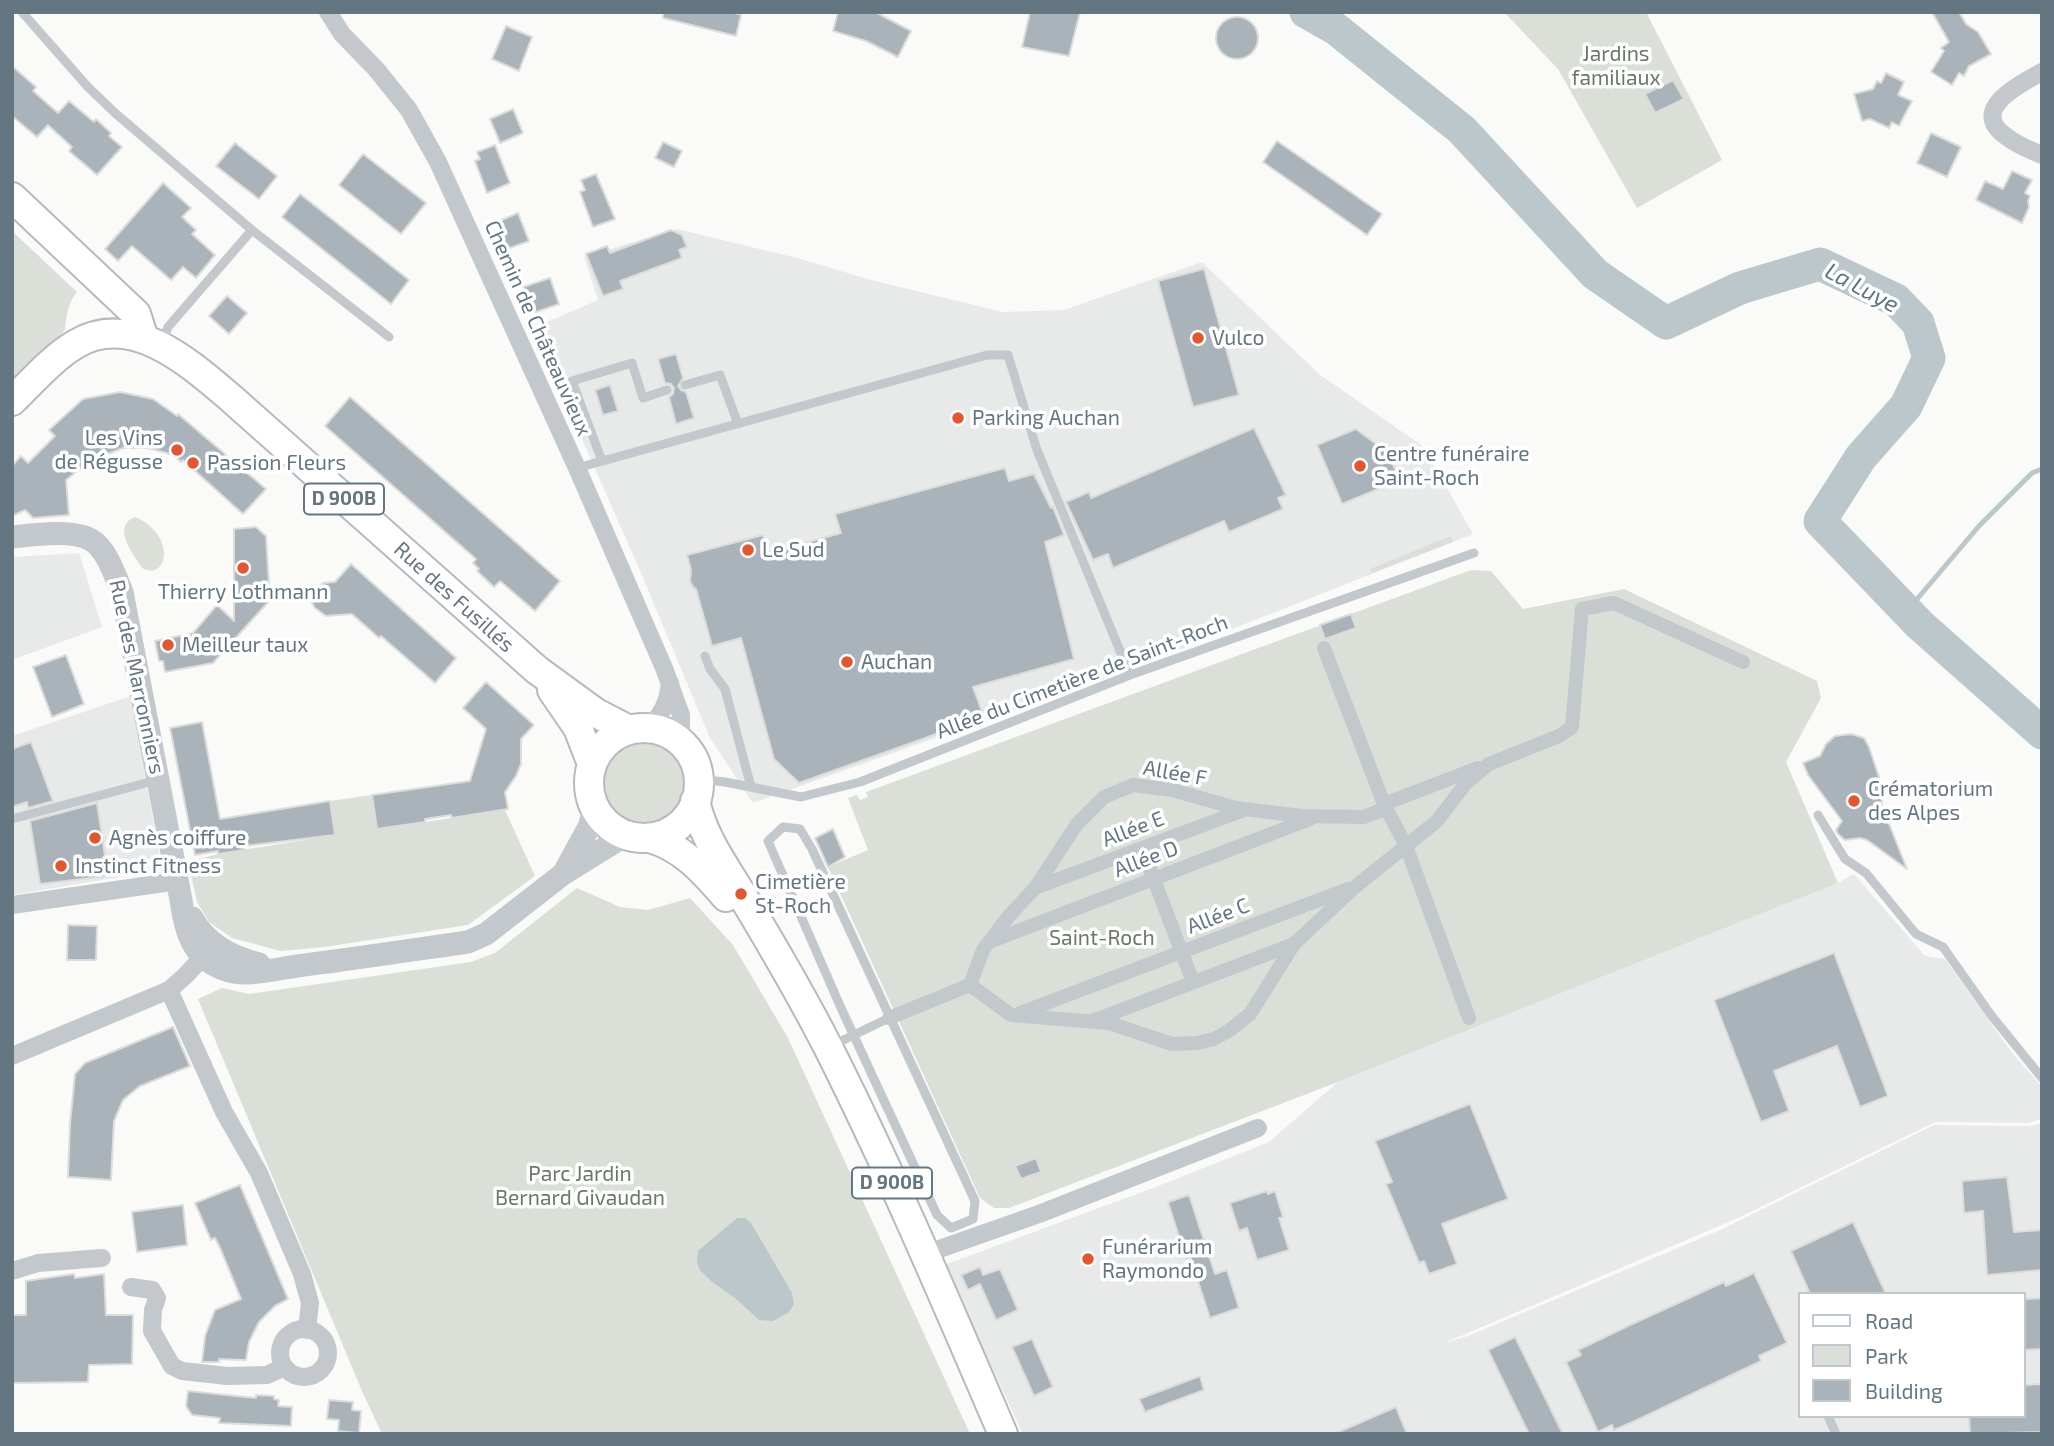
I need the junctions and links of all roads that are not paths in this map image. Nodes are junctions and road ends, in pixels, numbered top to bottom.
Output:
1 (22, 12) edge
2 (328, 12) edge
3 (2042, 72) edge
4 (2042, 155) edge
5 (12, 197) edge
6 (252, 230) junction
7 (389, 337) dead end
8 (152, 343) junction
9 (685, 385) dead end
10 (667, 390) dead end
11 (12, 401) edge
12 (738, 424) junction
13 (602, 461) junction
14 (577, 468) junction
15 (12, 537) edge
16 (1474, 553) dead end
17 (1324, 648) dead end
18 (705, 656) dead end
19 (1743, 662) dead end
20 (537, 670) junction
21 (1130, 675) junction
22 (670, 683) junction
23 (638, 729) junction
24 (681, 742) junction
25 (592, 764) junction
26 (1489, 764) junction
27 (159, 780) junction
28 (751, 787) junction
29 (697, 790) junction
30 (1386, 806) junction
31 (595, 809) junction
32 (1245, 809) junction
33 (1818, 815) dead end
34 (1318, 816) junction
35 (12, 819) edge
36 (638, 836) junction
37 (1406, 846) junction
38 (1142, 848) junction
39 (563, 874) junction
40 (1154, 879) junction
41 (1356, 886) junction
42 (1035, 888) junction
43 (180, 890) junction
44 (12, 905) edge
45 (766, 939) junction
46 (989, 942) junction
47 (1294, 944) junction
48 (208, 951) junction
49 (1182, 952) junction
50 (1194, 982) junction
51 (970, 985) junction
52 (169, 989) junction
53 (1016, 1015) junction
54 (889, 1018) junction
55 (1469, 1018) dead end
56 (1090, 1022) junction
57 (840, 1041) junction
58 (12, 1056) edge
59 (2042, 1078) edge
60 (1258, 1128) dead end
61 (967, 1230) junction
62 (925, 1254) junction
63 (102, 1258) dead end
64 (12, 1271) edge
65 (131, 1287) dead end
66 (307, 1330) junction
67 (284, 1367) junction
68 (1829, 1418) edge
69 (1003, 1434) edge
70 (1836, 1434) edge

1 - 6 lane
2 - 14 street, Chemin de Châteauvieux
3 - 4 street
5 - 8 main road
6 - 7 lane
6 - 8 lane
8 - 11 main road
8 - 20 main road, Rue des Fusillés / D 900B
9 - 12 lane
10 - 13 lane
12 - 13 lane
12 - 21 lane
13 - 14 lane
14 - 22 street, Chemin de Châteauvieux
15 - 27 street, Rue des Marronniers
16 - 21 lane, Allée du Cimetière de Saint-Roch
17 - 30 street
18 - 28 lane
19 - 26 street, Allée F
20 - 23 main road, Rue des Fusillés / D 900B
20 - 25 main road, Rue des Fusillés / D 900B
21 - 28 lane, Allée du Cimetière de Saint-Roch
22 - 23 street
22 - 24 street, Chemin de Châteauvieux
23 - 24 main road
23 - 25 main road
24 - 29 main road
25 - 31 main road
26 - 30 street, Allée F
26 - 37 street
27 - 35 lane
27 - 43 street, Rue des Marronniers
28 - 29 lane, Allée du Cimetière de Saint-Roch
29 - 36 main road
29 - 45 main road, D 900B
30 - 34 street, Allée F
30 - 37 street
31 - 36 main road
31 - 39 street, Rue des Marronniers
32 - 34 street, Allée F
32 - 38 street, Allée E
32 - 42 street, Allée F
33 - 59 lane
34 - 40 street, Allée D
36 - 39 street, Rue des Marronniers
36 - 45 main road, D 900B
37 - 41 street
37 - 55 street
38 - 40 street
38 - 42 street, Allée E
39 - 48 street, Rue des Marronniers
40 - 46 street, Allée D
40 - 49 street
41 - 47 street
41 - 49 street, Allée C
42 - 46 street, Allée F
43 - 44 street
43 - 48 street, Rue des Marronniers
45 - 57 main road, D 900B
46 - 51 street, Allée F
47 - 50 street
47 - 56 street
48 - 52 street
49 - 50 street
49 - 53 street, Allée C
50 - 56 street
51 - 53 street
51 - 54 street
52 - 58 street
52 - 66 street
53 - 56 street
54 - 57 lane
54 - 57 lane
54 - 61 lane
57 - 61 lane
57 - 62 main road, D 900B
60 - 61 street
61 - 62 street
62 - 69 main road, D 900B
63 - 64 street
65 - 67 street
66 - 67 street
66 - 67 street
68 - 70 lane

